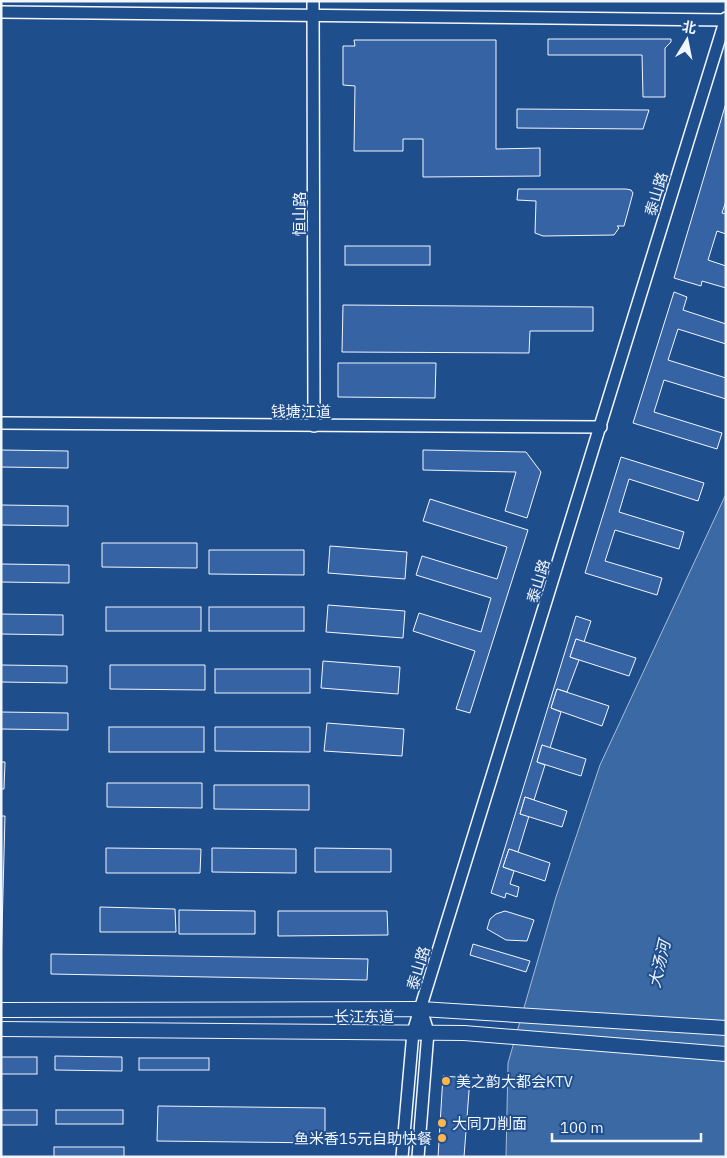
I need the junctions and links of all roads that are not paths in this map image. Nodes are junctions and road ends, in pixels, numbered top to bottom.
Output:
1 (314, 1) edge
2 (1, 12) edge
3 (314, 16) junction
4 (725, 19) edge
5 (1, 423) edge
6 (314, 426) junction
7 (601, 427) junction
8 (421, 1009) junction
9 (1, 1010) edge
10 (726, 1028) edge
11 (1, 1029) edge
12 (413, 1032) junction
13 (428, 1032) junction
14 (726, 1054) edge
15 (402, 1157) edge
16 (418, 1157) edge

1 - 3 street, 恒山路
2 - 3 street
3 - 4 street
3 - 6 street, 恒山路
4 - 7 street, 泰山路
5 - 6 street, 钱塘江道
6 - 7 street, 钱塘江道
7 - 8 street, 泰山路
8 - 9 main road, 长江东道
8 - 10 main road, 长江东道
8 - 12 street, 泰山路
8 - 13 street
11 - 12 main road, 长江东道
12 - 13 main road, 长江东道
12 - 15 street, 泰山路
13 - 14 main road, 长江东道
13 - 16 street

